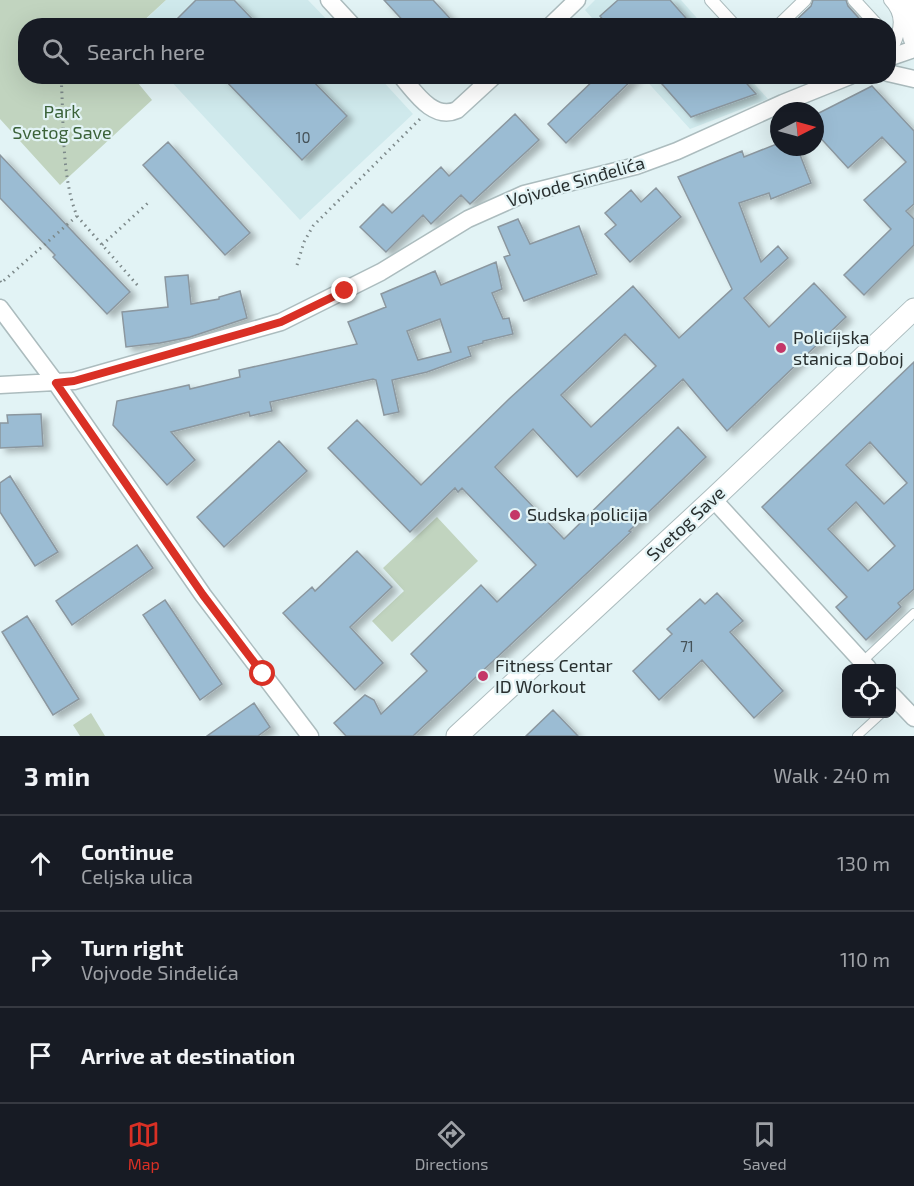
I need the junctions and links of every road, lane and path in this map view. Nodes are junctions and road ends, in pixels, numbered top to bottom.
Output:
1 (329, 0) edge
2 (577, 0) edge
3 (711, 0) edge
4 (805, 0) edge
5 (854, 0) edge
6 (890, 0) edge
7 (906, 0) edge
8 (914, 7) edge
9 (346, 18) edge
10 (558, 18) edge
11 (728, 18) edge
12 (786, 18) edge
13 (871, 18) edge
14 (914, 38) edge
15 (896, 39) edge
16 (914, 48) edge
17 (896, 55) edge
18 (896, 76) edge
19 (914, 79) edge
20 (61, 84) edge
21 (408, 84) edge
22 (485, 84) edge
23 (833, 84) edge
24 (430, 108) junction
25 (149, 202) dead end
26 (77, 216) junction
27 (102, 245) junction
28 (297, 265) dead end
29 (0, 281) edge
30 (139, 287) dead end
31 (0, 308) edge
32 (914, 309) edge
33 (56, 383) junction
34 (0, 386) edge
35 (713, 499) junction
36 (914, 613) edge
37 (864, 664) edge
38 (866, 664) edge
39 (896, 702) edge
40 (877, 718) edge
41 (914, 718) edge
42 (309, 736) edge
43 (457, 736) edge
44 (857, 736) edge

1 - 9 street
2 - 10 street
3 - 11 street
4 - 12 street
5 - 13 street
6 - 15 street
7 - 8 street
7 - 14 street
16 - 17 street
18 - 19 street
20 - 26 path
21 - 24 street
22 - 24 street
23 - 33 street, Vojvode Sinđelića
24 - 28 path
25 - 27 path
26 - 27 path
26 - 29 path
27 - 30 path
31 - 33 street
32 - 35 street, Svetog Save
33 - 34 street, Vojvode Sinđelića
33 - 42 street
35 - 37 street
35 - 43 street, Svetog Save
36 - 38 lane
39 - 41 street
40 - 44 lane

